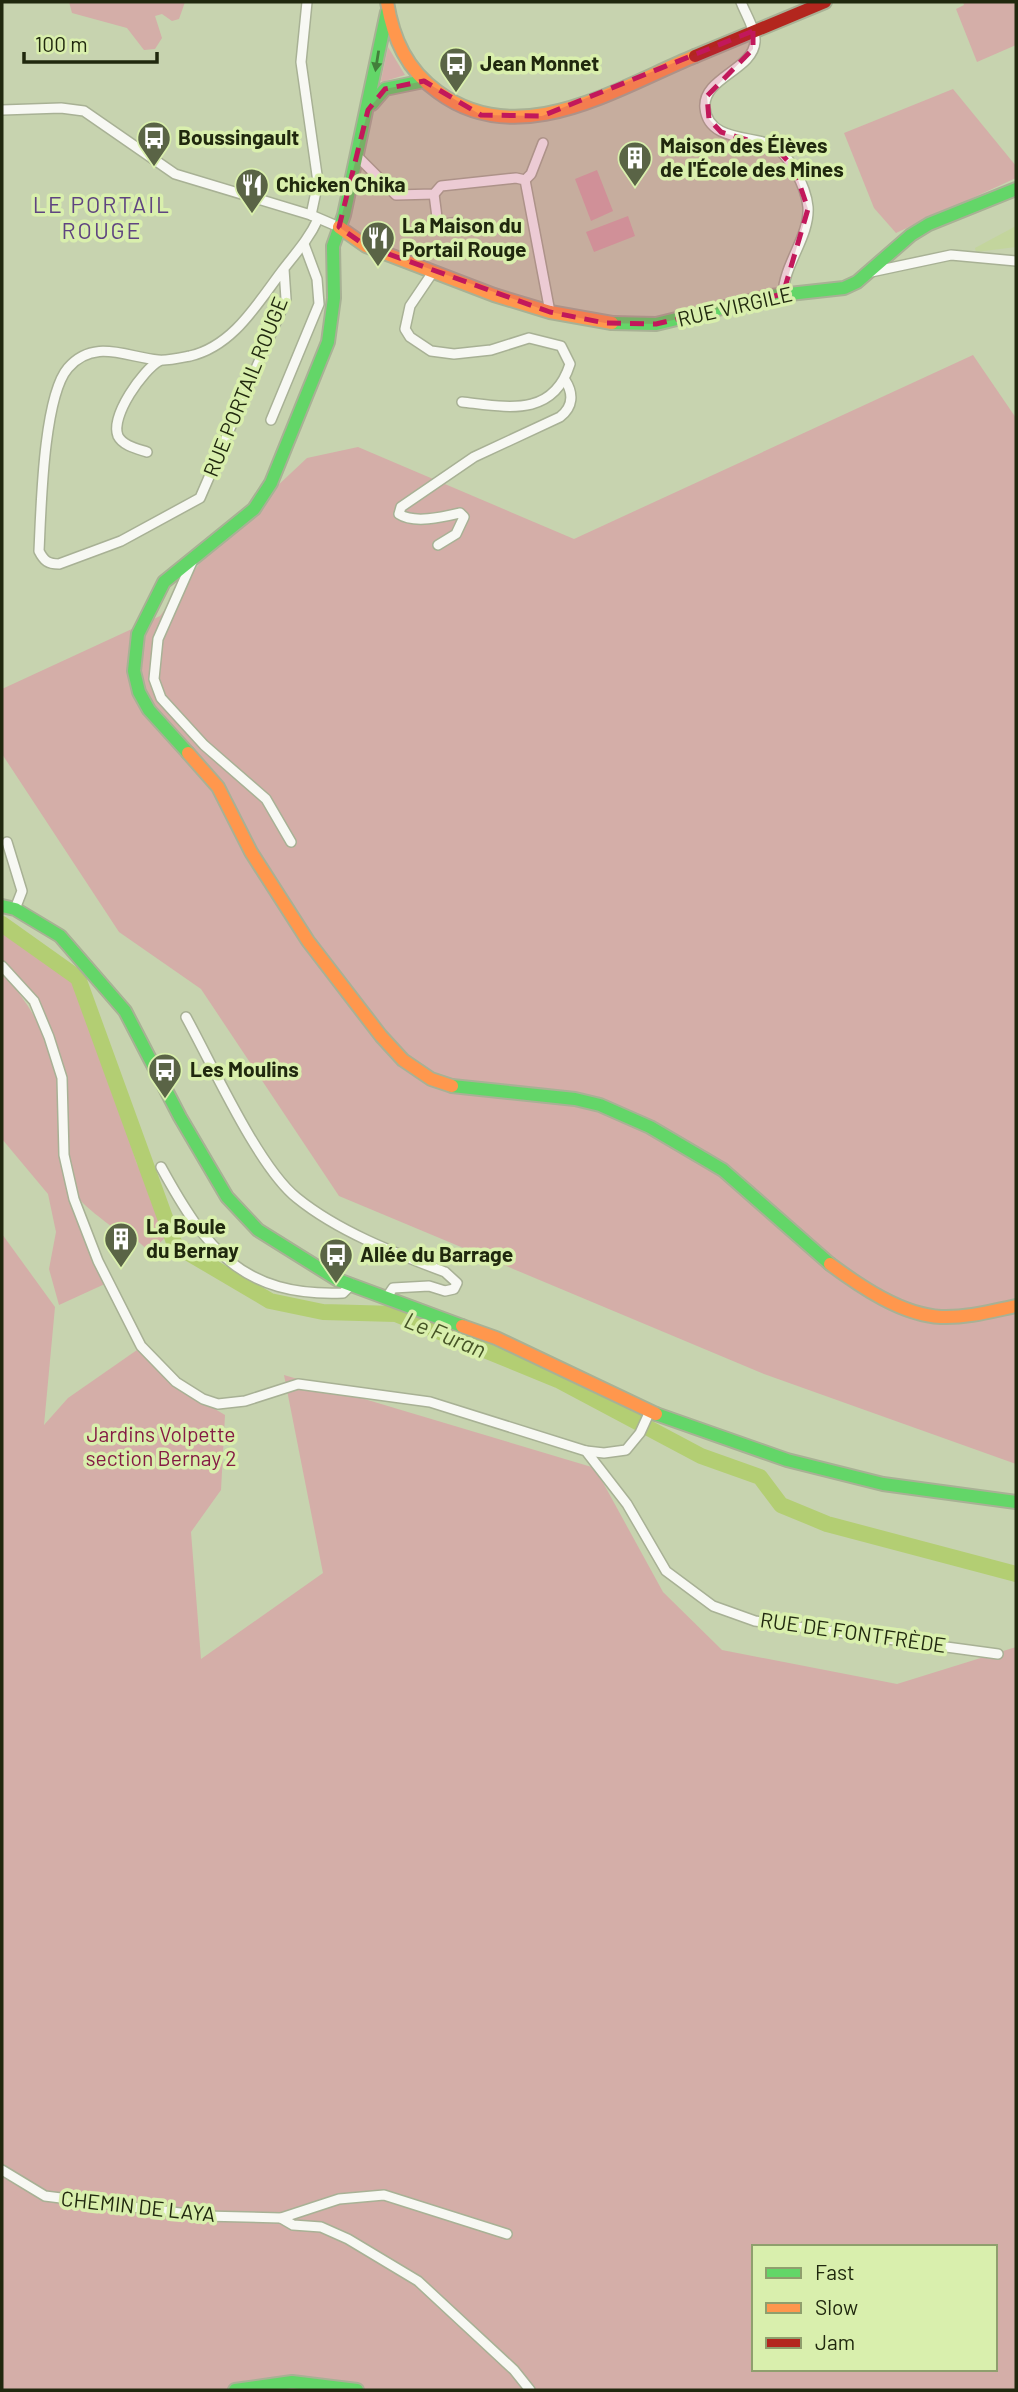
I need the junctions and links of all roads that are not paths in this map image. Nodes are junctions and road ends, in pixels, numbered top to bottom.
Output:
1 (307, 2) edge
2 (741, 2) edge
3 (825, 2) edge
4 (387, 7) edge
5 (753, 31) junction
6 (424, 81) junction
7 (2, 110) edge
8 (368, 110) junction
9 (542, 143) dead end
10 (357, 156) junction
11 (525, 180) junction
12 (1016, 189) edge
13 (434, 194) junction
14 (315, 217) junction
15 (459, 222) dead end
16 (339, 227) junction
17 (304, 244) junction
18 (1016, 261) edge
19 (284, 269) junction
20 (433, 272) junction
21 (871, 272) junction
22 (783, 294) junction
23 (550, 312) junction
24 (160, 360) junction
25 (565, 380) junction
26 (461, 402) dead end
27 (271, 420) dead end
28 (147, 452) dead end
29 (438, 545) dead end
30 (195, 556) junction
31 (7, 842) dead end
32 (292, 842) dead end
33 (2, 906) edge
34 (15, 909) junction
35 (2, 966) edge
36 (186, 1017) dead end
37 (161, 1167) dead end
38 (352, 1284) junction
39 (387, 1297) junction
40 (1016, 1306) edge
41 (650, 1414) junction
42 (586, 1451) junction
43 (1016, 1502) edge
44 (998, 1654) dead end
45 (2, 2170) edge
46 (281, 2218) junction
47 (507, 2234) dead end
48 (236, 2390) edge
49 (357, 2390) edge
50 (530, 2390) edge

1 - 14 street, RUE PORTAIL ROUGE
2 - 5 street
3 - 5 street
4 - 6 street
4 -> 8 street
5 - 6 street
5 - 22 street
6 - 8 street
7 - 14 street
8 - 10 street
9 - 11 street
10 - 13 street
10 - 16 street
11 - 13 street
11 - 23 street
12 - 21 street, RUE VIRGILE
13 - 15 street
14 - 16 street
14 - 17 street, RUE PORTAIL ROUGE
16 - 20 street, RUE VIRGILE
16 - 30 street
17 - 19 street, RUE PORTAIL ROUGE
17 - 27 street
18 - 21 street
19 - 24 street, RUE PORTAIL ROUGE
19 - 24 street, RUE PORTAIL ROUGE
20 - 23 street, RUE VIRGILE
20 - 25 street
21 - 22 street, RUE VIRGILE
22 - 23 street, RUE VIRGILE
24 - 28 street
25 - 26 street
25 - 29 street
30 - 32 street
30 - 40 street
31 - 34 street
33 - 34 street
34 - 38 street
35 - 42 street
36 - 39 street
37 - 38 street
38 - 39 street
39 - 41 street
41 - 42 street
41 - 43 street
42 - 44 street, RUE DE FONTFRÈDE
45 - 46 street, CHEMIN DE LAYA
46 - 47 street
46 - 50 street
48 - 49 street

